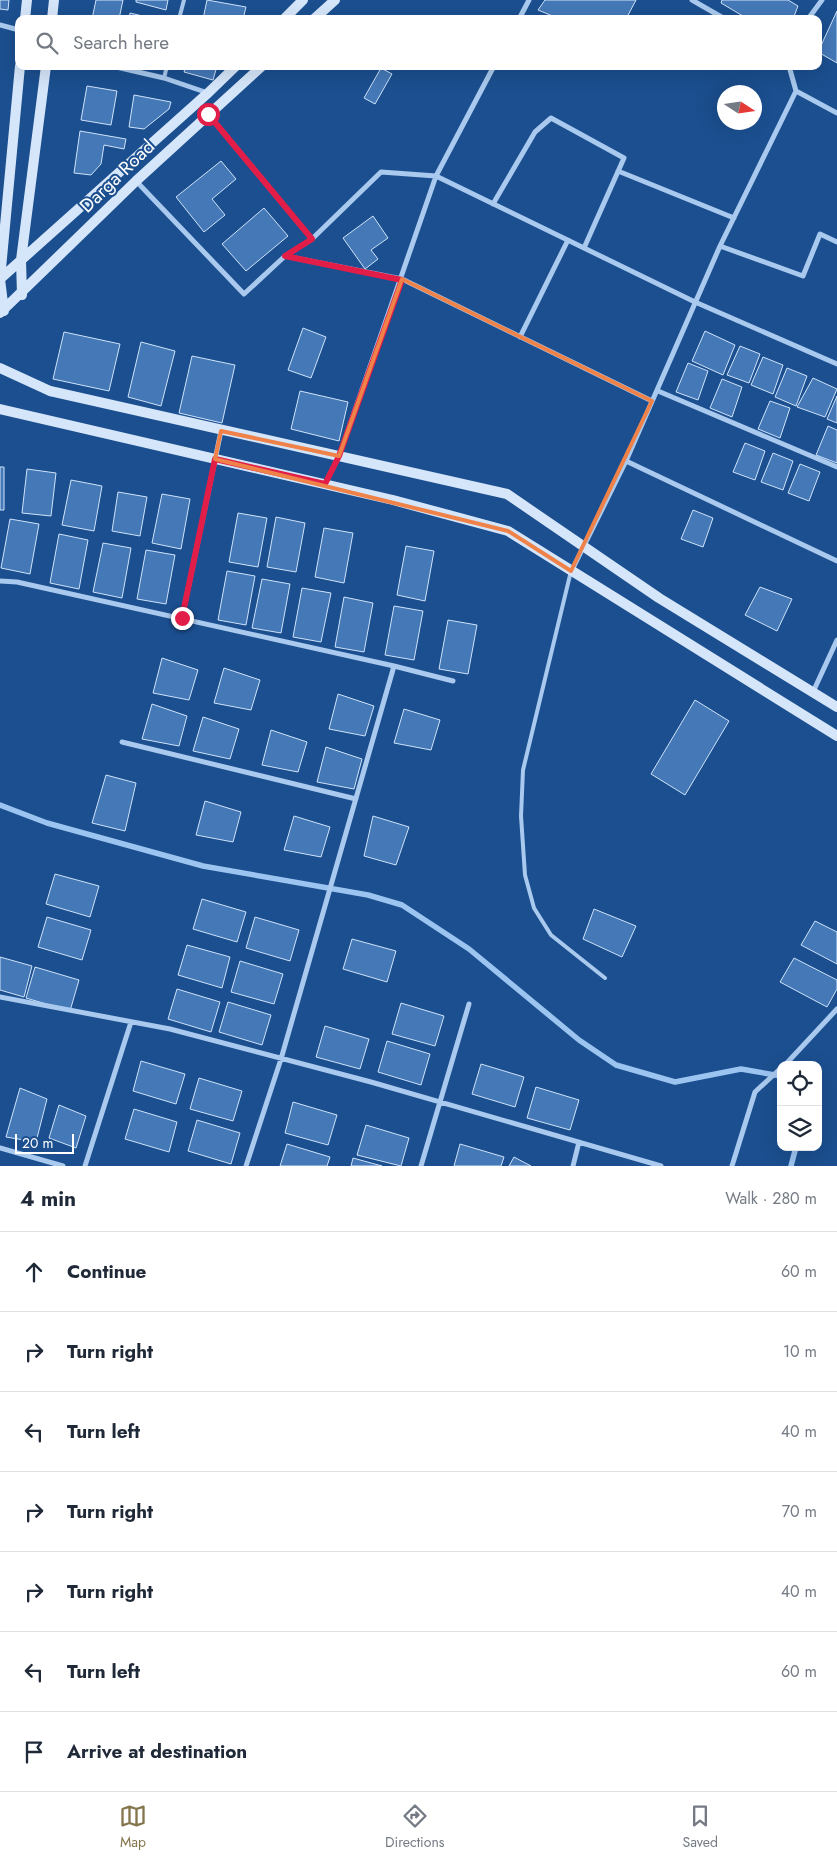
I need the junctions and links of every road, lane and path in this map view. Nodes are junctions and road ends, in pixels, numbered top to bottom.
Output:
1 (28, 0) edge
2 (54, 0) edge
3 (184, 0) edge
4 (302, 0) edge
5 (335, 0) edge
6 (528, 0) edge
7 (692, 0) edge
8 (822, 0) edge
9 (26, 15) edge
10 (52, 15) edge
11 (180, 15) edge
12 (288, 15) edge
13 (318, 15) edge
14 (521, 15) edge
15 (718, 15) edge
16 (811, 15) edge
17 (0, 25) edge
18 (15, 29) edge
19 (20, 70) edge
20 (45, 70) edge
21 (129, 70) edge
22 (166, 70) edge
23 (232, 70) edge
24 (258, 70) edge
25 (492, 70) edge
26 (790, 70) edge
27 (164, 78) junction
28 (796, 92) junction
29 (208, 93) junction
30 (837, 113) edge
31 (208, 114) junction
32 (618, 171) junction
33 (436, 176) junction
34 (136, 180) junction
35 (493, 204) junction
36 (734, 218) junction
37 (312, 239) junction
38 (568, 240) junction
39 (837, 242) edge
40 (720, 246) junction
41 (584, 248) junction
42 (285, 256) junction
43 (21, 260) junction
44 (0, 279) edge
45 (402, 280) junction
46 (22, 294) junction
47 (695, 302) junction
48 (2, 312) edge
49 (520, 337) junction
50 (837, 364) edge
51 (0, 368) edge
52 (658, 391) junction
53 (652, 401) junction
54 (0, 409) edge
55 (221, 430) junction
56 (339, 456) junction
57 (215, 459) junction
58 (626, 461) junction
59 (837, 466) edge
60 (325, 484) junction
61 (584, 546) junction
62 (837, 561) edge
63 (571, 571) junction
64 (0, 581) edge
65 (182, 618) junction
66 (837, 640) edge
67 (394, 666) junction
68 (453, 681) dead end
69 (813, 692) junction
70 (837, 707) edge
71 (837, 736) edge
72 (122, 742) dead end
73 (356, 799) junction
74 (605, 978) dead end
75 (0, 997) edge
76 (469, 1004) dead end
77 (837, 1009) edge
78 (131, 1022) junction
79 (281, 1059) junction
80 (789, 1061) edge
81 (777, 1072) edge
82 (440, 1102) junction
83 (579, 1142) junction
84 (0, 1148) edge
85 (63, 1166) edge
86 (85, 1166) edge
87 (246, 1166) edge
88 (421, 1166) edge
89 (573, 1166) edge
90 (661, 1166) edge
91 (732, 1166) edge

1 - 9 street
2 - 10 street
3 - 11 lane
4 - 12 street
5 - 13 street
6 - 14 street
7 - 15 street
8 - 16 street
17 - 18 street
19 - 44 street
20 - 43 street
21 - 27 street
22 - 27 lane
23 - 29 street, Darga Road
24 - 31 street, Darga Road
25 - 33 street
26 - 28 street
27 - 29 street
28 - 30 street
28 - 36 street
29 - 43 street, Darga Road
31 - 34 street, Darga Road
31 - 37 street
32 - 35 street
32 - 36 street
32 - 41 street
33 - 35 street
33 - 37 street
33 - 45 street
34 - 42 street
34 - 46 street, Darga Road
35 - 38 street
36 - 40 street
37 - 42 street
38 - 41 street
38 - 49 street
39 - 40 street
40 - 47 street
41 - 47 street
42 - 45 street
43 - 44 street, Darga Road
43 - 46 street
44 - 48 street
45 - 49 street
45 - 56 street
46 - 48 street, Darga Road
47 - 50 street
47 - 52 street
49 - 53 street
51 - 55 street
52 - 53 street
52 - 59 street
53 - 58 street
54 - 57 street
55 - 56 street
55 - 57 street
56 - 60 street
56 - 61 street
57 - 60 street
57 - 65 street
58 - 61 street
58 - 62 street
60 - 63 street
61 - 63 street
61 - 69 street
63 - 71 street
63 - 74 lane
64 - 65 street
65 - 67 street
66 - 69 street
67 - 68 street
67 - 73 street
69 - 70 street
72 - 73 street
73 - 79 street
75 - 78 street
76 - 82 street
77 - 80 street
78 - 79 street
78 - 86 street
79 - 82 street
79 - 87 street
81 - 91 street
82 - 83 street
82 - 88 street
83 - 89 street
83 - 90 street
84 - 85 street

